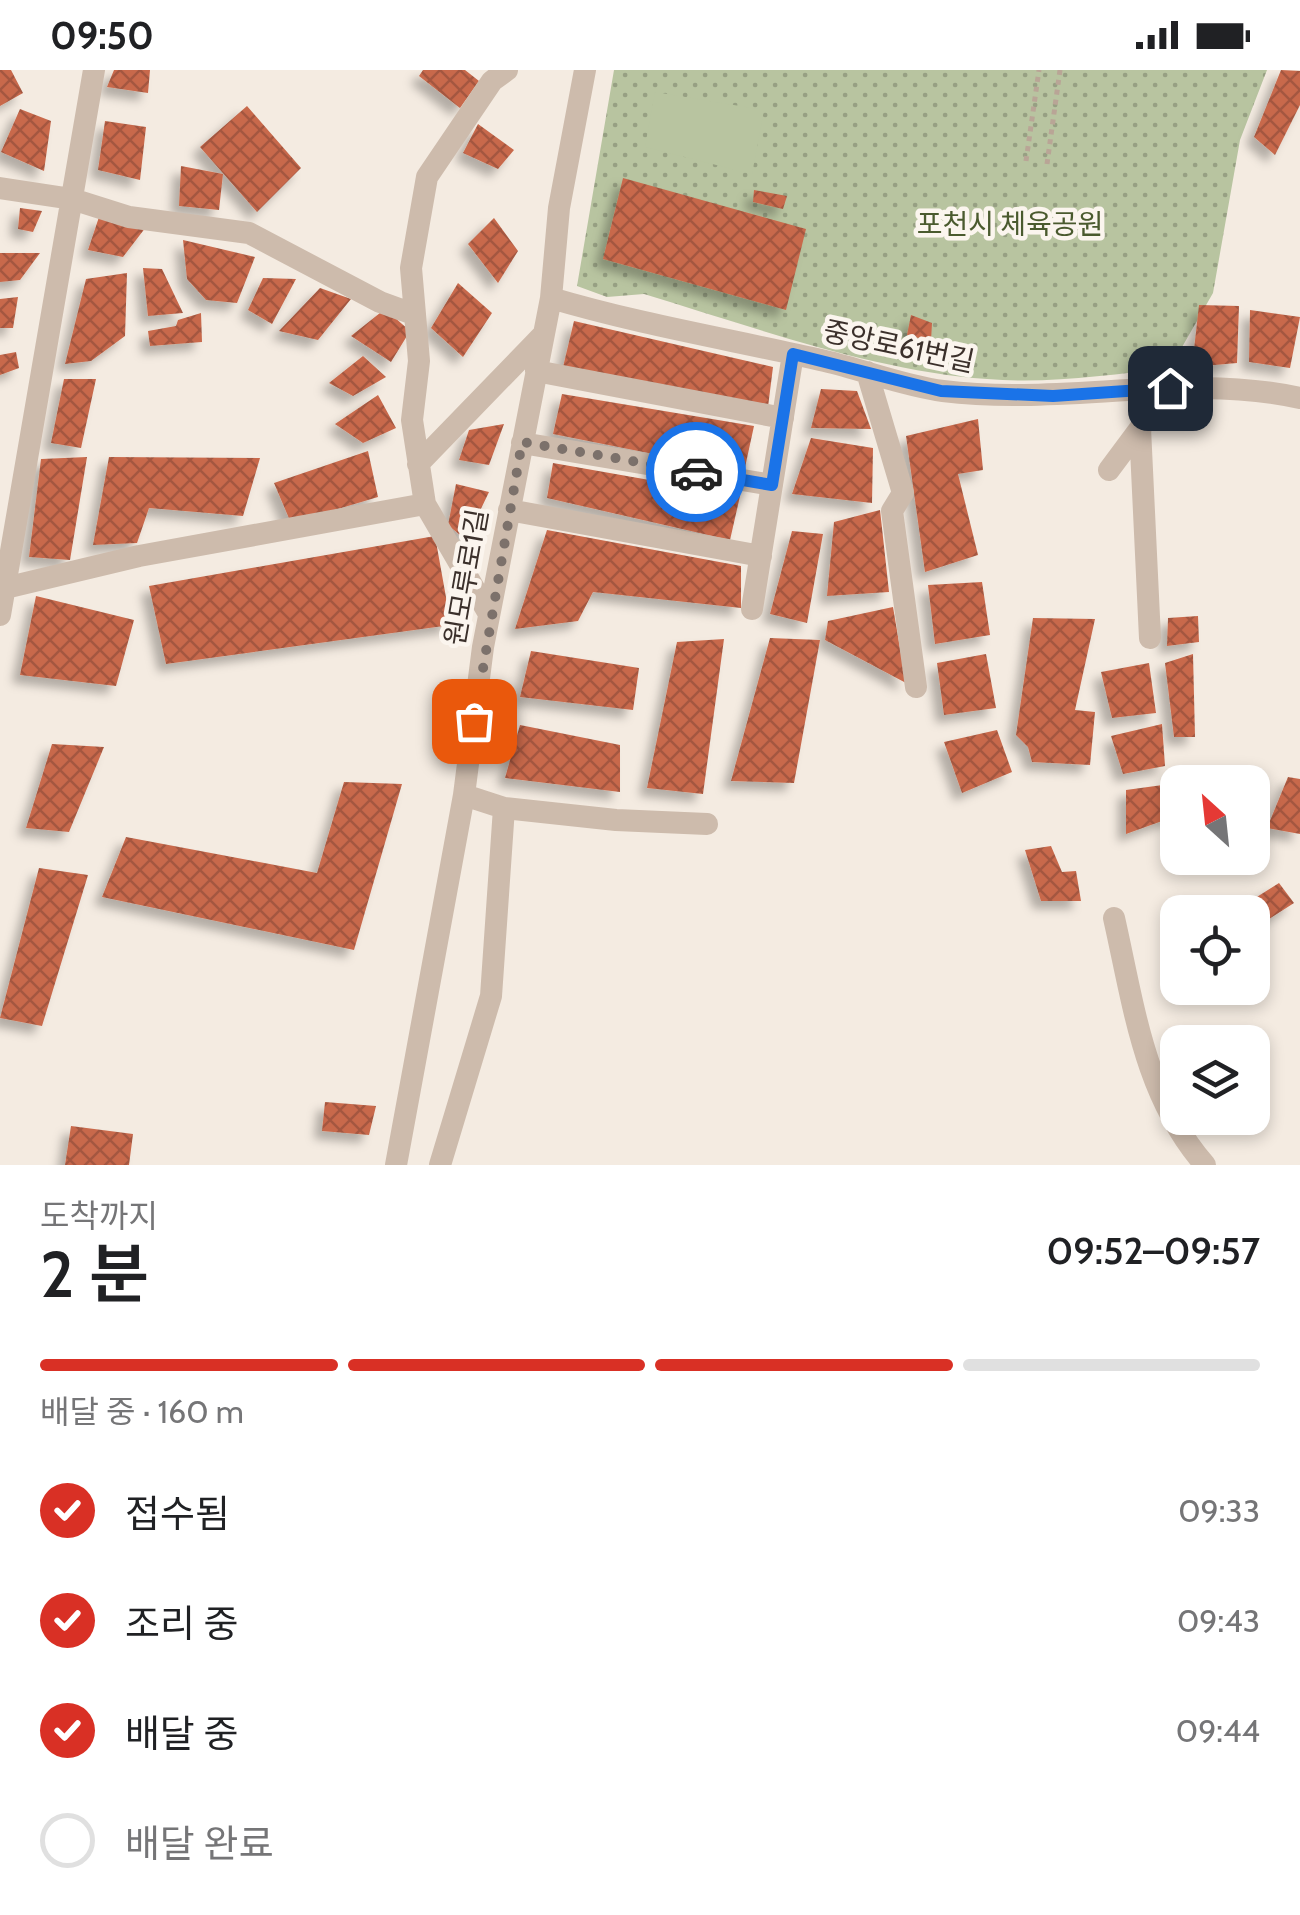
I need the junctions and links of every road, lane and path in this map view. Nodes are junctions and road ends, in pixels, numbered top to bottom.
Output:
1 (94, 70) edge
2 (507, 70) edge
3 (585, 70) edge
4 (1038, 70) edge
5 (1060, 70) edge
6 (1026, 161) dead end
7 (1046, 164) dead end
8 (0, 188) edge
9 (72, 199) junction
10 (551, 298) junction
11 (412, 314) junction
12 (544, 335) junction
13 (793, 354) junction
14 (536, 371) junction
15 (868, 372) junction
16 (1170, 388) junction
17 (1300, 398) edge
18 (782, 418) junction
19 (1140, 428) junction
20 (522, 442) junction
21 (418, 464) junction
22 (1109, 470) dead end
23 (772, 485) junction
24 (425, 504) junction
25 (509, 510) junction
26 (761, 556) junction
27 (4, 588) junction
28 (752, 609) dead end
29 (489, 614) junction
30 (0, 615) edge
31 (1150, 638) dead end
32 (916, 687) dead end
33 (464, 795) junction
34 (504, 808) junction
35 (707, 824) dead end
36 (1114, 918) dead end
37 (396, 1165) edge
38 (440, 1165) edge
39 (1205, 1165) edge

1 - 9 street
2 - 11 street
3 - 10 street, 원모루로1길
4 - 6 path
5 - 7 path
8 - 9 street
9 - 11 street
9 - 27 street
10 - 12 street, 원모루로1길
10 - 13 street, 중앙로61번길
11 - 21 street
12 - 14 street, 원모루로1길
12 - 21 street
13 - 15 street, 중앙로61번길
13 - 18 street
14 - 18 street
14 - 20 street, 원모루로1길
15 - 16 street, 중앙로61번길
15 - 32 street
16 - 17 street, 중앙로61번길
16 - 19 street
18 - 23 street
19 - 22 street
19 - 31 street
20 - 23 street
20 - 25 street, 원모루로1길
21 - 24 street
23 - 26 street
24 - 27 street
24 - 29 street
25 - 26 street
25 - 29 street, 원모루로1길
26 - 28 street
27 - 30 street
29 - 33 street, 원모루로1길
33 - 34 street
33 - 37 street, 원모루로1길
34 - 35 street
34 - 38 street
36 - 39 street

